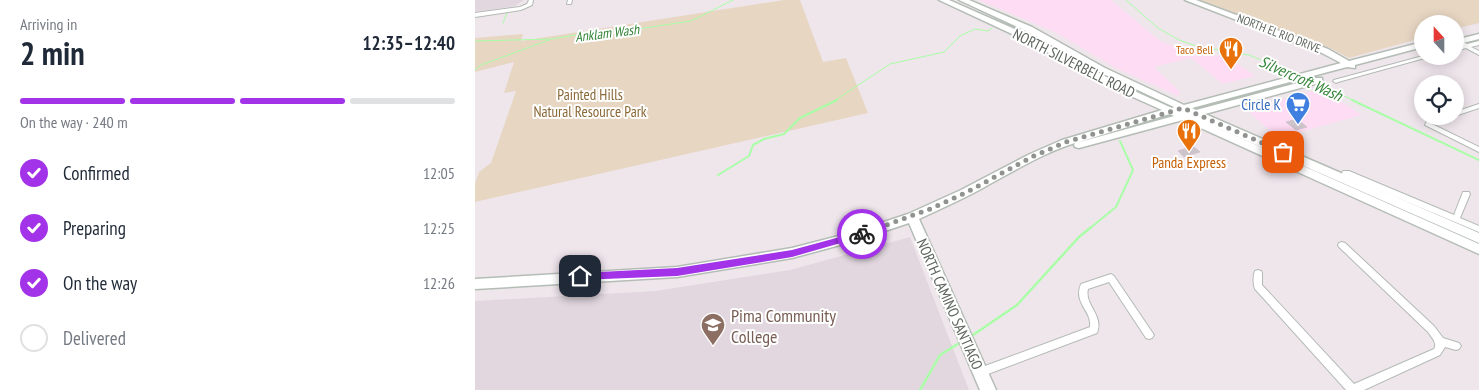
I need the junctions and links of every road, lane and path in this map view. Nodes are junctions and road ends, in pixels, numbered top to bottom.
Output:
1 (531, 0) edge
2 (943, 0) edge
3 (963, 0) edge
4 (1189, 0) edge
5 (475, 15) edge
6 (1479, 28) edge
7 (1479, 36) edge
8 (1464, 37) edge
9 (1464, 40) edge
10 (1479, 43) edge
11 (1414, 46) edge
12 (1466, 46) joint
13 (1479, 53) edge
14 (1414, 55) edge
15 (1414, 60) edge
16 (1349, 64) junction
17 (1361, 72) junction
18 (1336, 81) dead end
19 (1269, 89) junction
20 (1479, 106) edge
21 (1170, 111) junction
22 (1464, 111) edge
23 (1183, 113) junction
24 (1196, 114) junction
25 (1428, 125) edge
26 (1479, 150) edge
27 (1034, 156) junction
28 (1346, 173) dead end
29 (1465, 194) dead end
30 (912, 217) junction
31 (1456, 219) junction
32 (1479, 229) edge
33 (1479, 238) edge
34 (1342, 246) dead end
35 (1479, 249) edge
36 (1258, 273) dead end
37 (475, 284) edge
38 (1149, 335) dead end
39 (1440, 342) junction
40 (1456, 346) dead end
41 (980, 372) junction
42 (988, 390) edge
43 (1353, 390) edge

1 - 5 street
2 - 21 main road, NORTH SILVERBELL ROAD
3 - 23 main road, NORTH SILVERBELL ROAD
4 - 16 main road, NORTH EL RIO DRIVE
6 - 8 main road
7 - 9 main road
10 - 12 street
11 - 16 main road
12 - 13 street
14 - 17 main road
15 - 17 street
16 - 17 main road, NORTH EL RIO DRIVE
16 - 19 main road
17 - 18 street
17 - 19 main road
19 - 23 main road
19 - 24 main road
20 - 22 street
21 - 23 main road, NORTH SILVERBELL ROAD
21 - 27 main road
23 - 24 main road
23 - 27 main road
23 - 35 main road, NORTH SILVERBELL ROAD
24 - 33 main road
25 - 26 street
27 - 30 main road
28 - 31 street
29 - 31 street
30 - 37 main road
30 - 41 main road, NORTH CAMINO SANTIAGO
31 - 32 street
34 - 39 street
36 - 43 street
38 - 41 street
39 - 40 street
39 - 43 street
41 - 42 main road, NORTH CAMINO SANTIAGO

